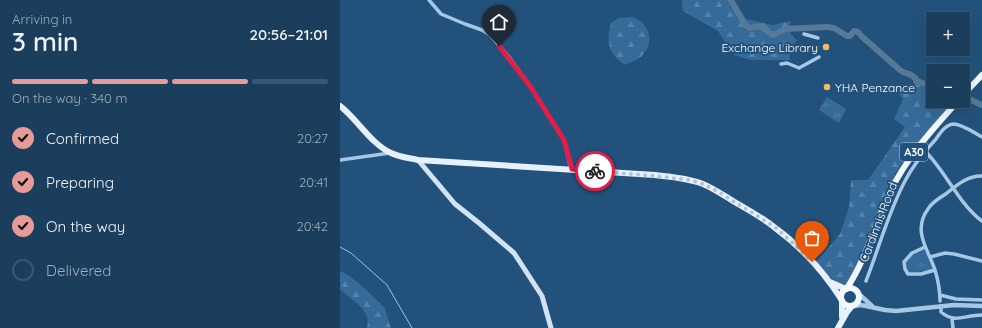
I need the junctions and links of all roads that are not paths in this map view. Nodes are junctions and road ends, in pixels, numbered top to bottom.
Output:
1 (429, 0) edge
2 (804, 34) dead end
3 (818, 38) dead end
4 (819, 57) dead end
5 (781, 64) dead end
6 (982, 75) edge
7 (970, 88) edge
8 (340, 106) edge
9 (952, 108) edge
10 (982, 137) edge
11 (925, 151) junction
12 (390, 153) junction
13 (340, 160) edge
14 (418, 160) junction
15 (572, 169) junction
16 (982, 176) edge
17 (954, 188) junction
18 (982, 221) edge
19 (925, 247) junction
20 (930, 257) junction
21 (982, 261) edge
22 (935, 270) junction
23 (858, 272) junction
24 (866, 281) dead end
25 (829, 282) junction
26 (847, 288) junction
27 (859, 293) junction
28 (940, 295) junction
29 (842, 300) junction
30 (982, 300) edge
31 (940, 303) junction
32 (853, 306) junction
33 (982, 306) edge
34 (873, 307) junction
35 (982, 315) edge
36 (952, 319) junction
37 (841, 321) junction
38 (551, 328) edge
39 (838, 328) edge
40 (953, 328) edge

1 - 15 street
2 - 3 street
4 - 5 street
6 - 7 highway
8 - 12 main road
9 - 23 highway, A30
10 - 11 street, Cardinnis Road
11 - 17 street
11 - 24 street, Cardinnis Road
12 - 13 street
12 - 14 main road
14 - 15 main road
14 - 38 main road
15 - 25 main road
16 - 17 street
17 - 18 street
17 - 19 street
19 - 20 street
19 - 22 street
20 - 21 street
20 - 22 street
22 - 28 street
23 - 26 highway, A30
23 - 27 highway, A30
25 - 26 main road
25 - 29 main road
26 - 27 highway
26 - 29 highway
27 - 32 highway
27 - 34 street
28 - 30 street
28 - 31 street
29 - 32 highway
29 - 37 main road
31 - 33 street
31 - 34 street
31 - 36 street
32 - 34 street
32 - 37 main road
35 - 36 street
36 - 40 street
37 - 39 main road

